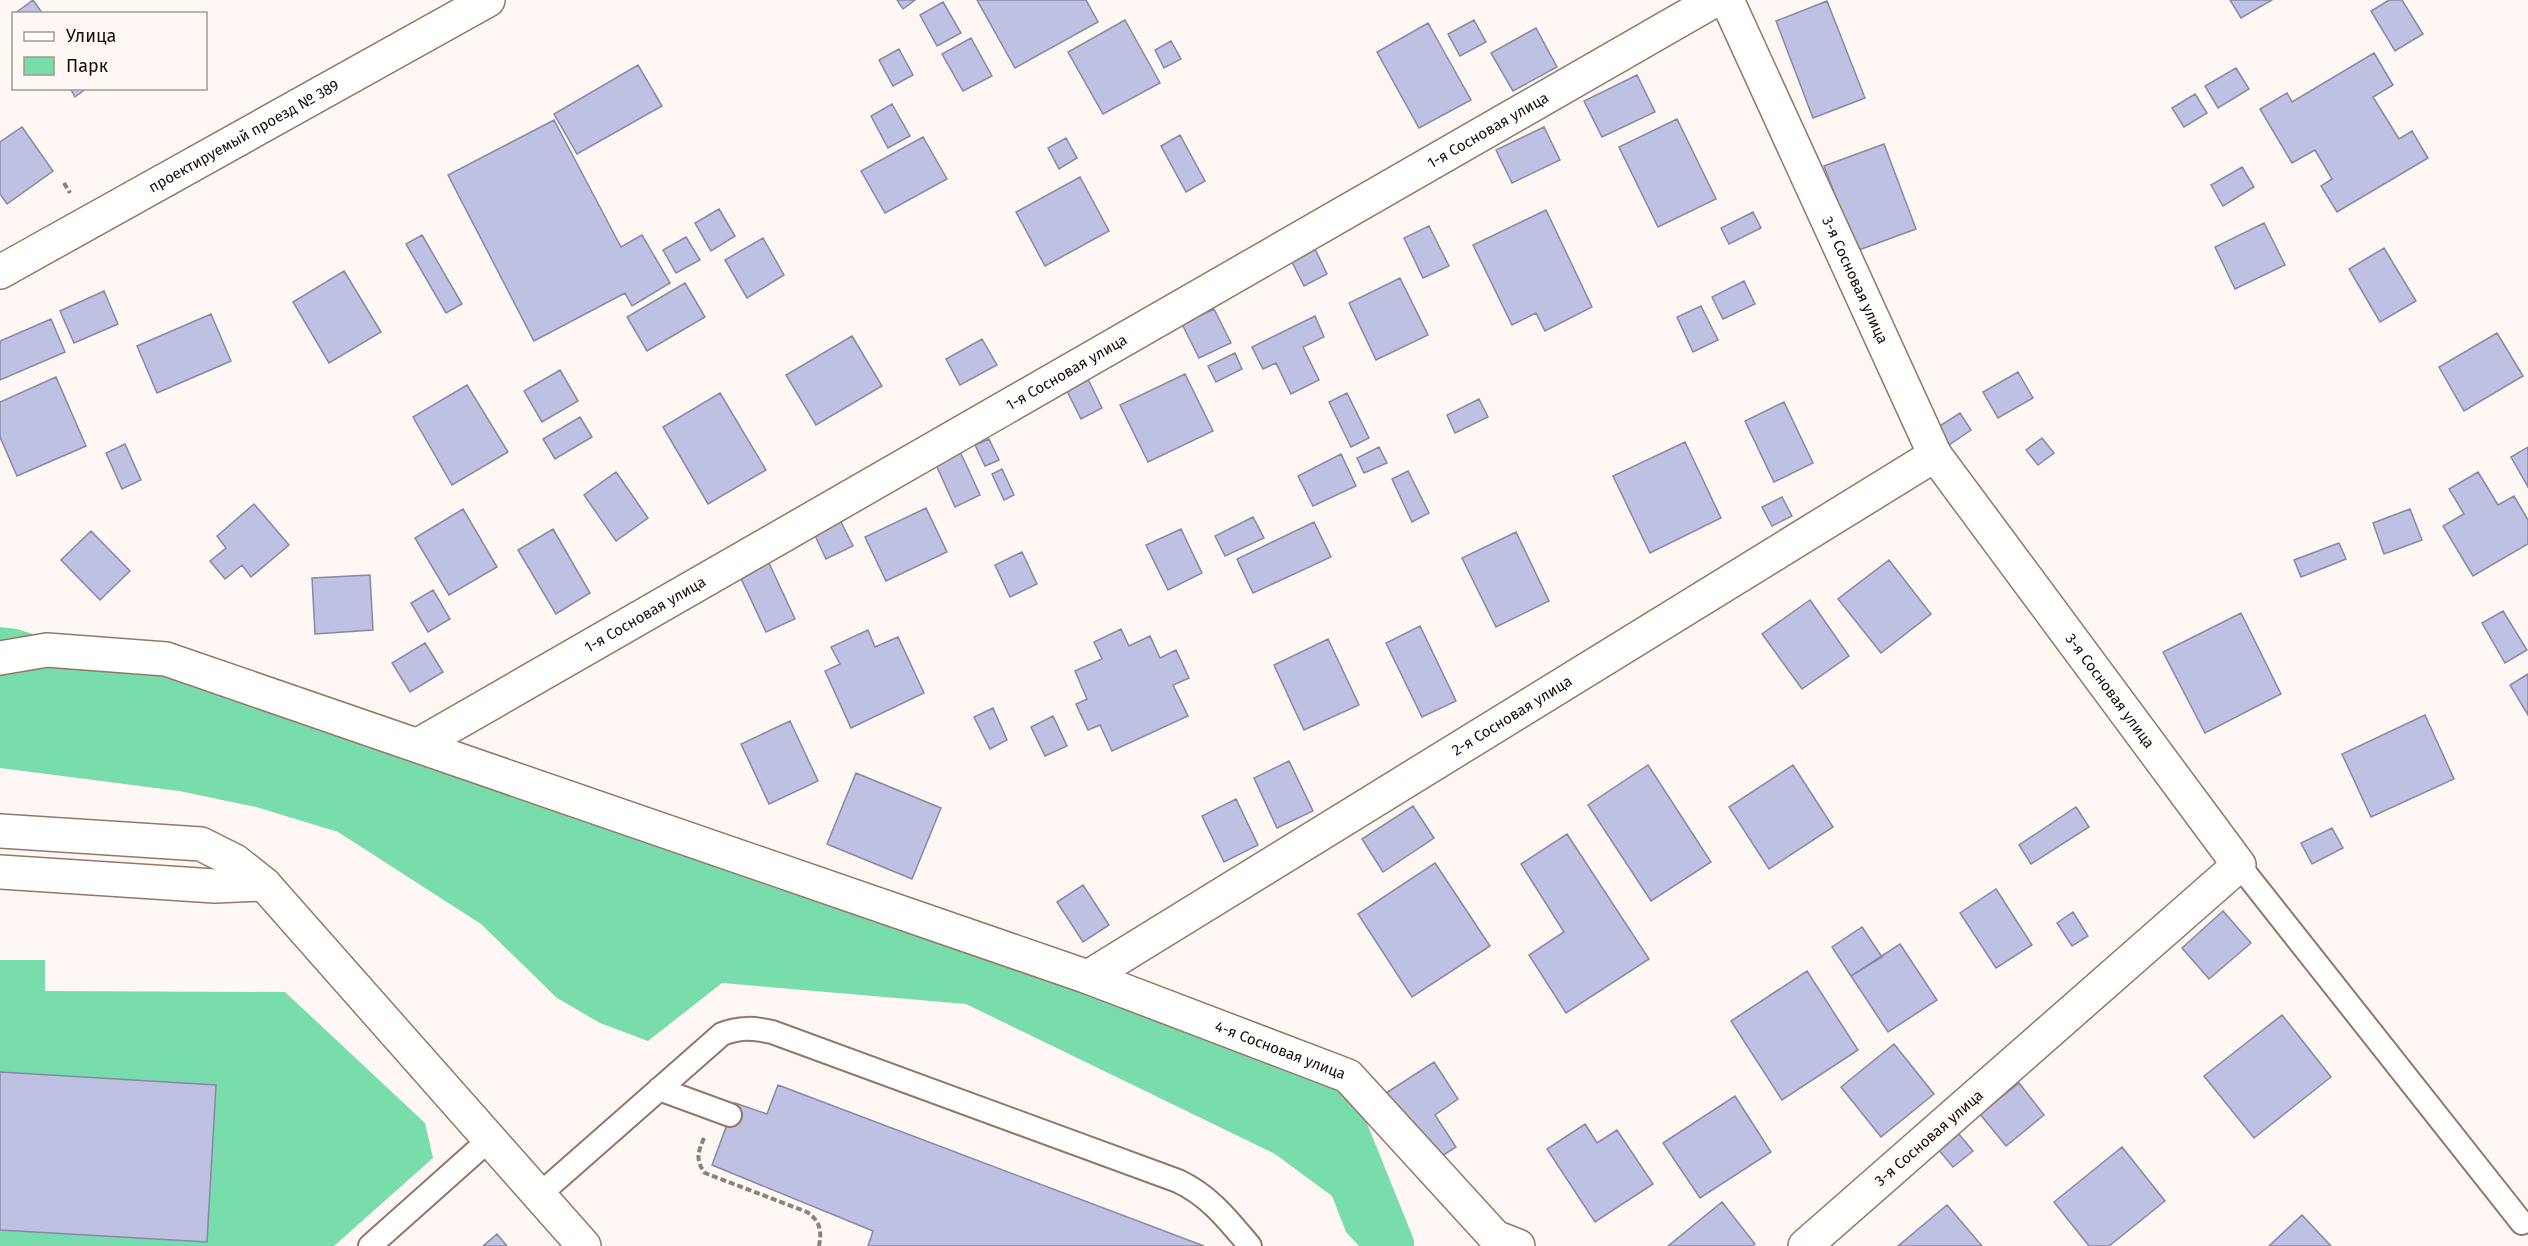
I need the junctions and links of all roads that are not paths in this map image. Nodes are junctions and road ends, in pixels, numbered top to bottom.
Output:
1 (488, 0) edge
2 (1715, 0) edge
3 (1727, 0) edge
4 (0, 272) edge
5 (1935, 455) junction
6 (0, 658) edge
7 (418, 745) junction
8 (0, 831) edge
9 (2239, 865) junction
10 (0, 872) edge
11 (264, 884) junction
12 (1088, 977) junction
13 (659, 1089) junction
14 (722, 1112) road end
15 (490, 1140) junction
16 (538, 1195) junction
17 (2522, 1223) dead end
18 (370, 1246) edge
19 (584, 1246) edge
20 (1250, 1246) edge
21 (1518, 1246) edge
22 (1805, 1246) edge

1 - 4 street, проектируемый проезд № 389
2 - 7 street, 1-я Сосновая улица
3 - 5 street, 3-я Сосновая улица
5 - 9 street, 3-я Сосновая улица
5 - 12 street, 2-я Сосновая улица
6 - 7 street, 4-я Сосновая улица
7 - 12 street, 4-я Сосновая улица
8 - 11 street
9 - 17 lane
9 - 22 street, 3-я Сосновая улица
10 - 11 street
11 - 15 street
12 - 21 street, 4-я Сосновая улица
13 - 14 lane
13 - 16 lane
13 - 20 lane
15 - 16 street
15 - 18 lane
16 - 19 street

